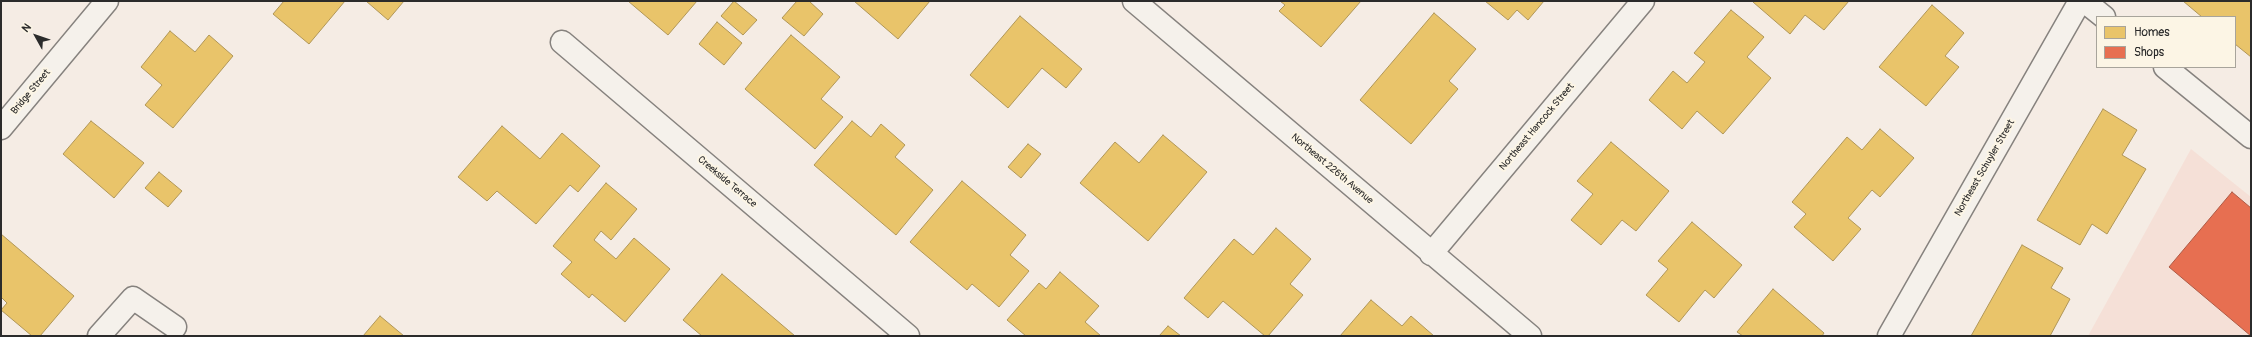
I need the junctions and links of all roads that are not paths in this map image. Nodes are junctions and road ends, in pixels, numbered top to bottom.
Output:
1 (107, 1) edge
2 (1134, 1) edge
3 (1643, 1) edge
4 (2080, 1) edge
5 (2084, 1) edge
6 (2103, 16) edge
7 (562, 42) dead end
8 (2166, 68) edge
9 (1, 128) edge
10 (2251, 137) edge
11 (1431, 254) junction
12 (175, 327) dead end
13 (886, 329) edge
14 (99, 336) edge
15 (908, 336) edge
16 (1530, 336) edge
17 (1889, 336) edge

1 - 9 street, Bridge Street
2 - 11 street, Northeast 226th Avenue
3 - 11 street, Northeast Hancock Street
4 - 17 street, Northeast Schuyler Street
5 - 6 street
7 - 13 street, Creekside Terrace
8 - 10 street
11 - 16 street, Northeast 226th Avenue
12 - 14 street
13 - 15 street, Creekside Terrace

